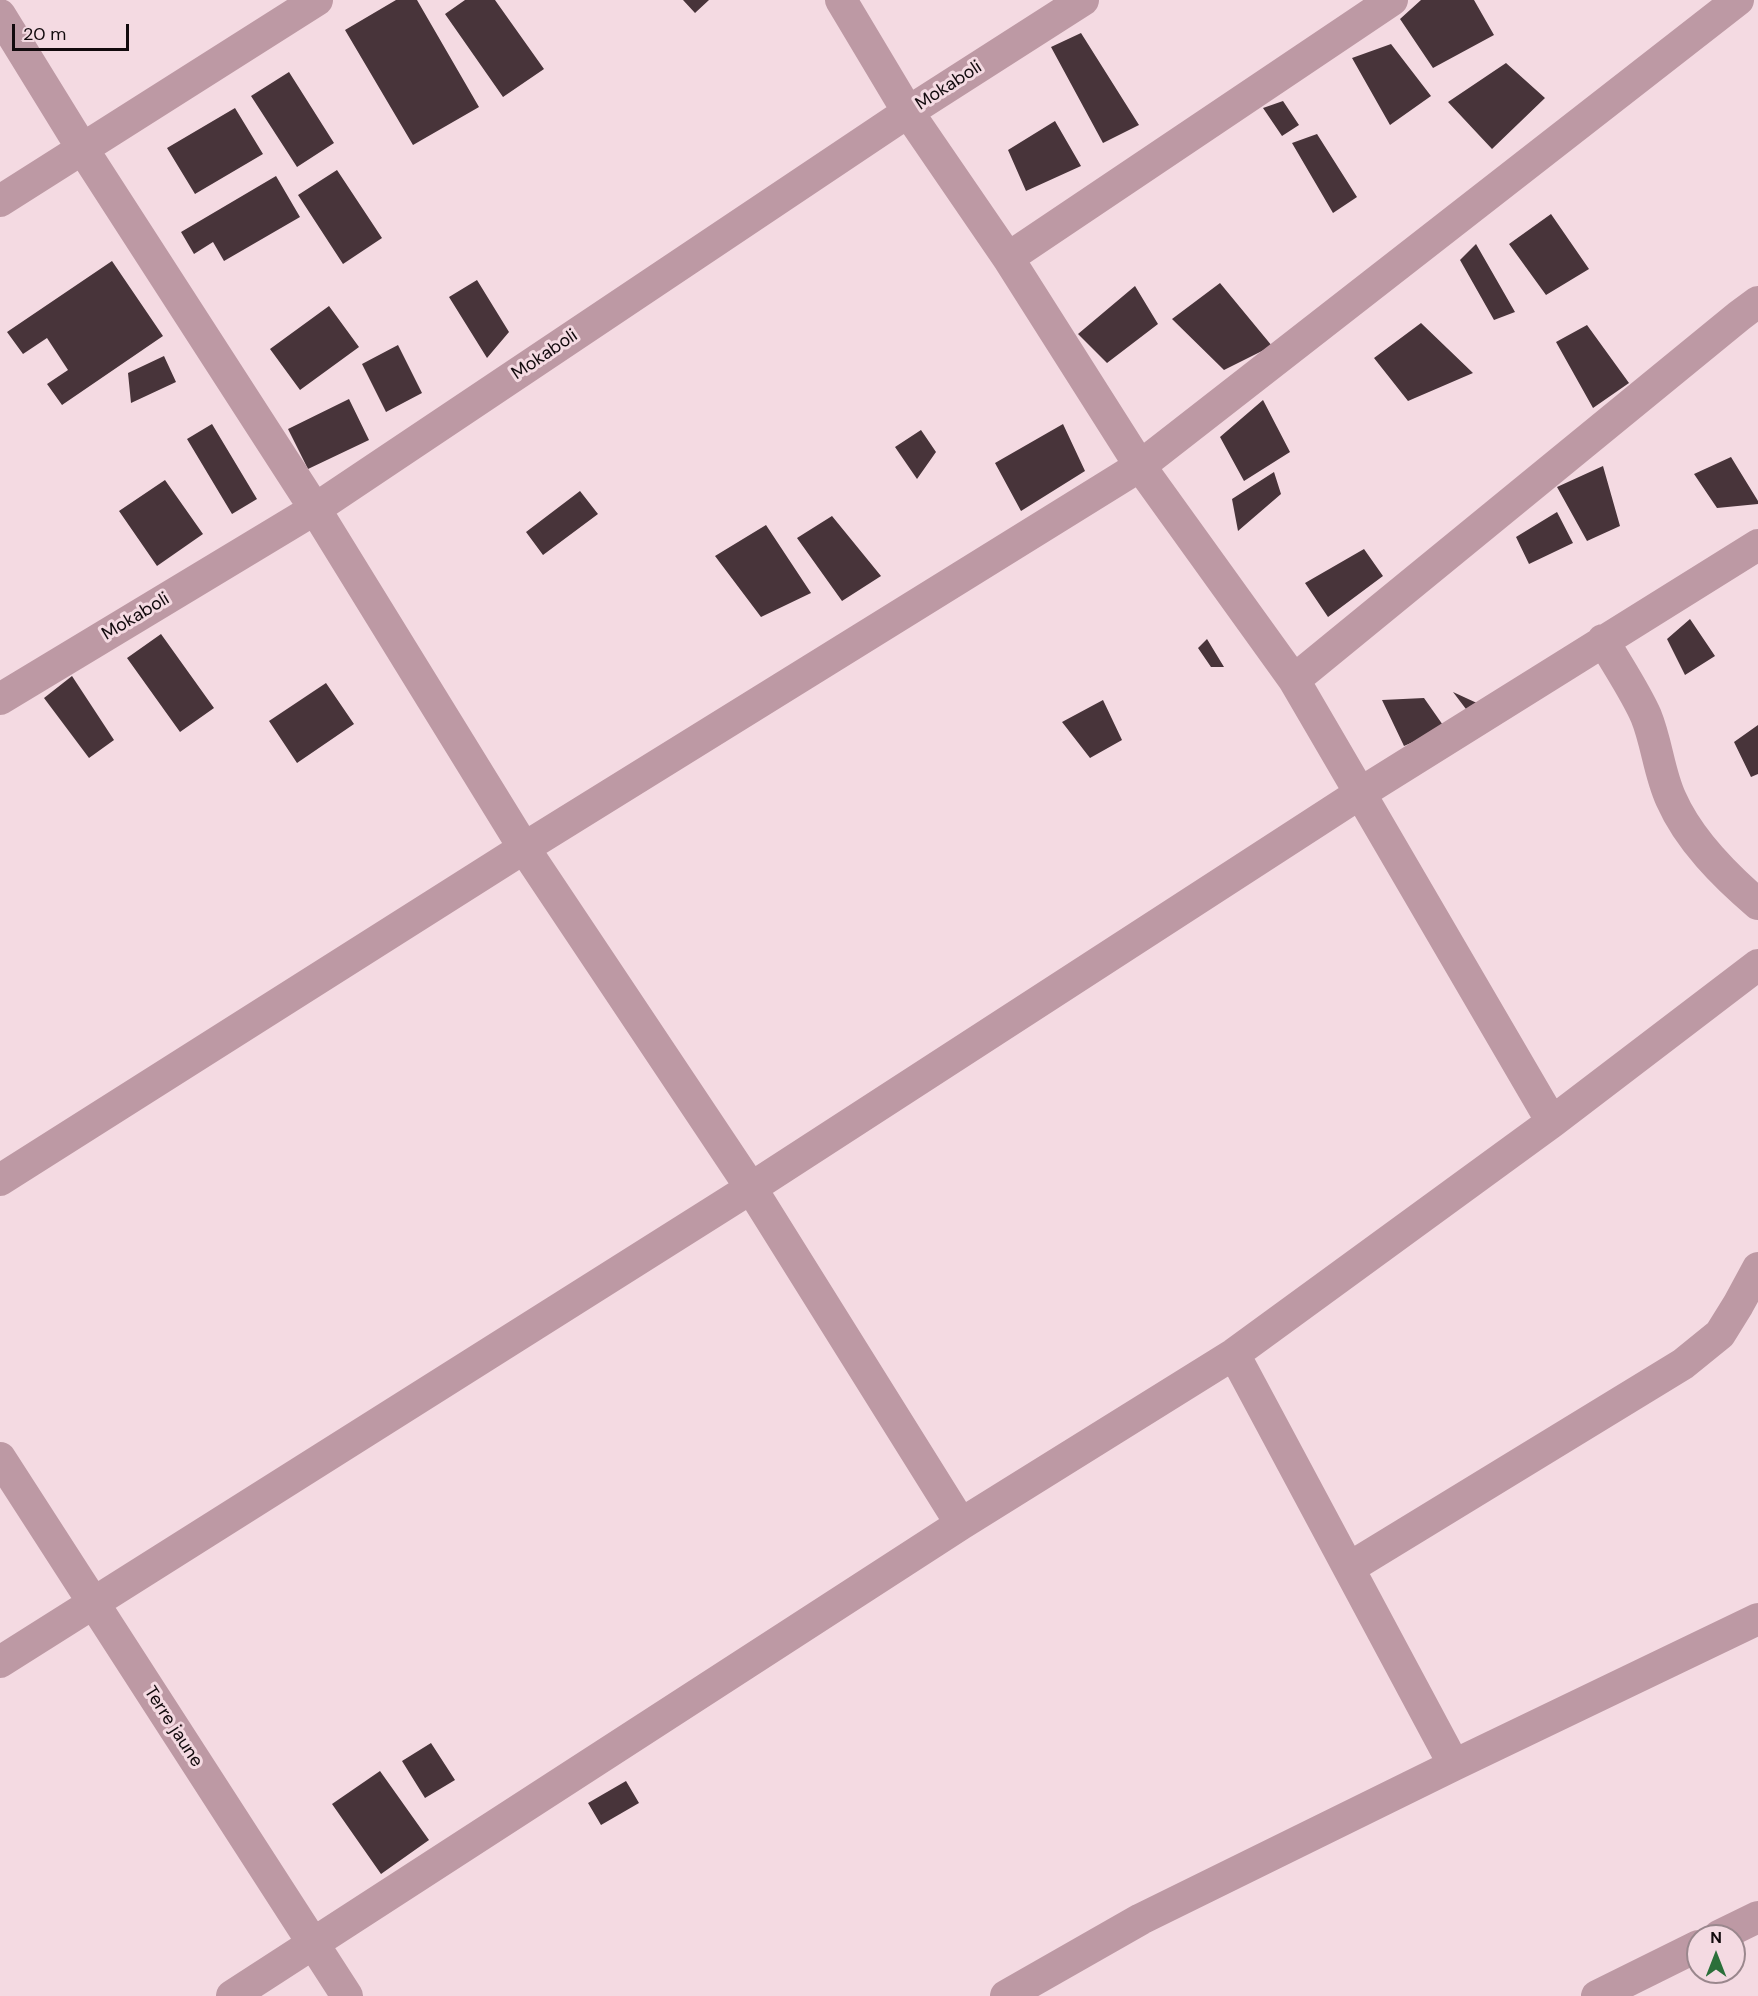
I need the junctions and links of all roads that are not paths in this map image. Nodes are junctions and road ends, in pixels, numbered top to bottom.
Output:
1 (317, 0) edge
2 (841, 0) edge
3 (1083, 0) edge
4 (1392, 0) edge
5 (1738, 0) edge
6 (0, 15) edge
7 (908, 112) junction
8 (82, 148) junction
9 (0, 201) edge
10 (1008, 258) junction
11 (1758, 302) edge
12 (1140, 466) junction
13 (315, 509) junction
14 (1758, 545) edge
15 (1603, 640) junction
16 (1294, 680) junction
17 (0, 699) edge
18 (1359, 794) junction
19 (524, 848) junction
20 (1758, 904) edge
21 (1758, 965) edge
22 (1552, 1122) junction
23 (0, 1180) edge
24 (752, 1188) junction
25 (1758, 1268) edge
26 (1234, 1354) junction
27 (0, 1458) edge
28 (961, 1524) junction
29 (1348, 1568) junction
30 (92, 1603) junction
31 (1758, 1619) edge
32 (0, 1662) edge
33 (1454, 1765) junction
34 (1758, 1917) edge
35 (1744, 1924) edge
36 (313, 1945) junction
37 (1686, 1952) edge
38 (232, 1996) edge
39 (347, 1996) edge
40 (1006, 1996) edge
41 (1597, 1996) edge

1 - 8 street
2 - 7 street
3 - 7 street, Mokaboli
4 - 10 street
5 - 12 street
6 - 8 street
7 - 10 street
7 - 13 street, Mokaboli
8 - 9 street
8 - 13 street
10 - 12 street
11 - 16 street
12 - 16 street
12 - 19 street
13 - 17 street, Mokaboli
13 - 19 street
14 - 15 street
15 - 18 street
15 - 20 street
16 - 18 street
18 - 22 street
18 - 24 street
19 - 23 street
19 - 24 street
21 - 22 street
22 - 26 street
24 - 28 street
24 - 30 street
25 - 29 street
26 - 28 street
26 - 29 street
27 - 30 street, Terre jaune
28 - 36 street
29 - 33 street
30 - 32 street
30 - 36 street, Terre jaune
31 - 33 street
33 - 40 street
34 - 35 street
36 - 38 street
36 - 39 street, Terre jaune
37 - 41 street

